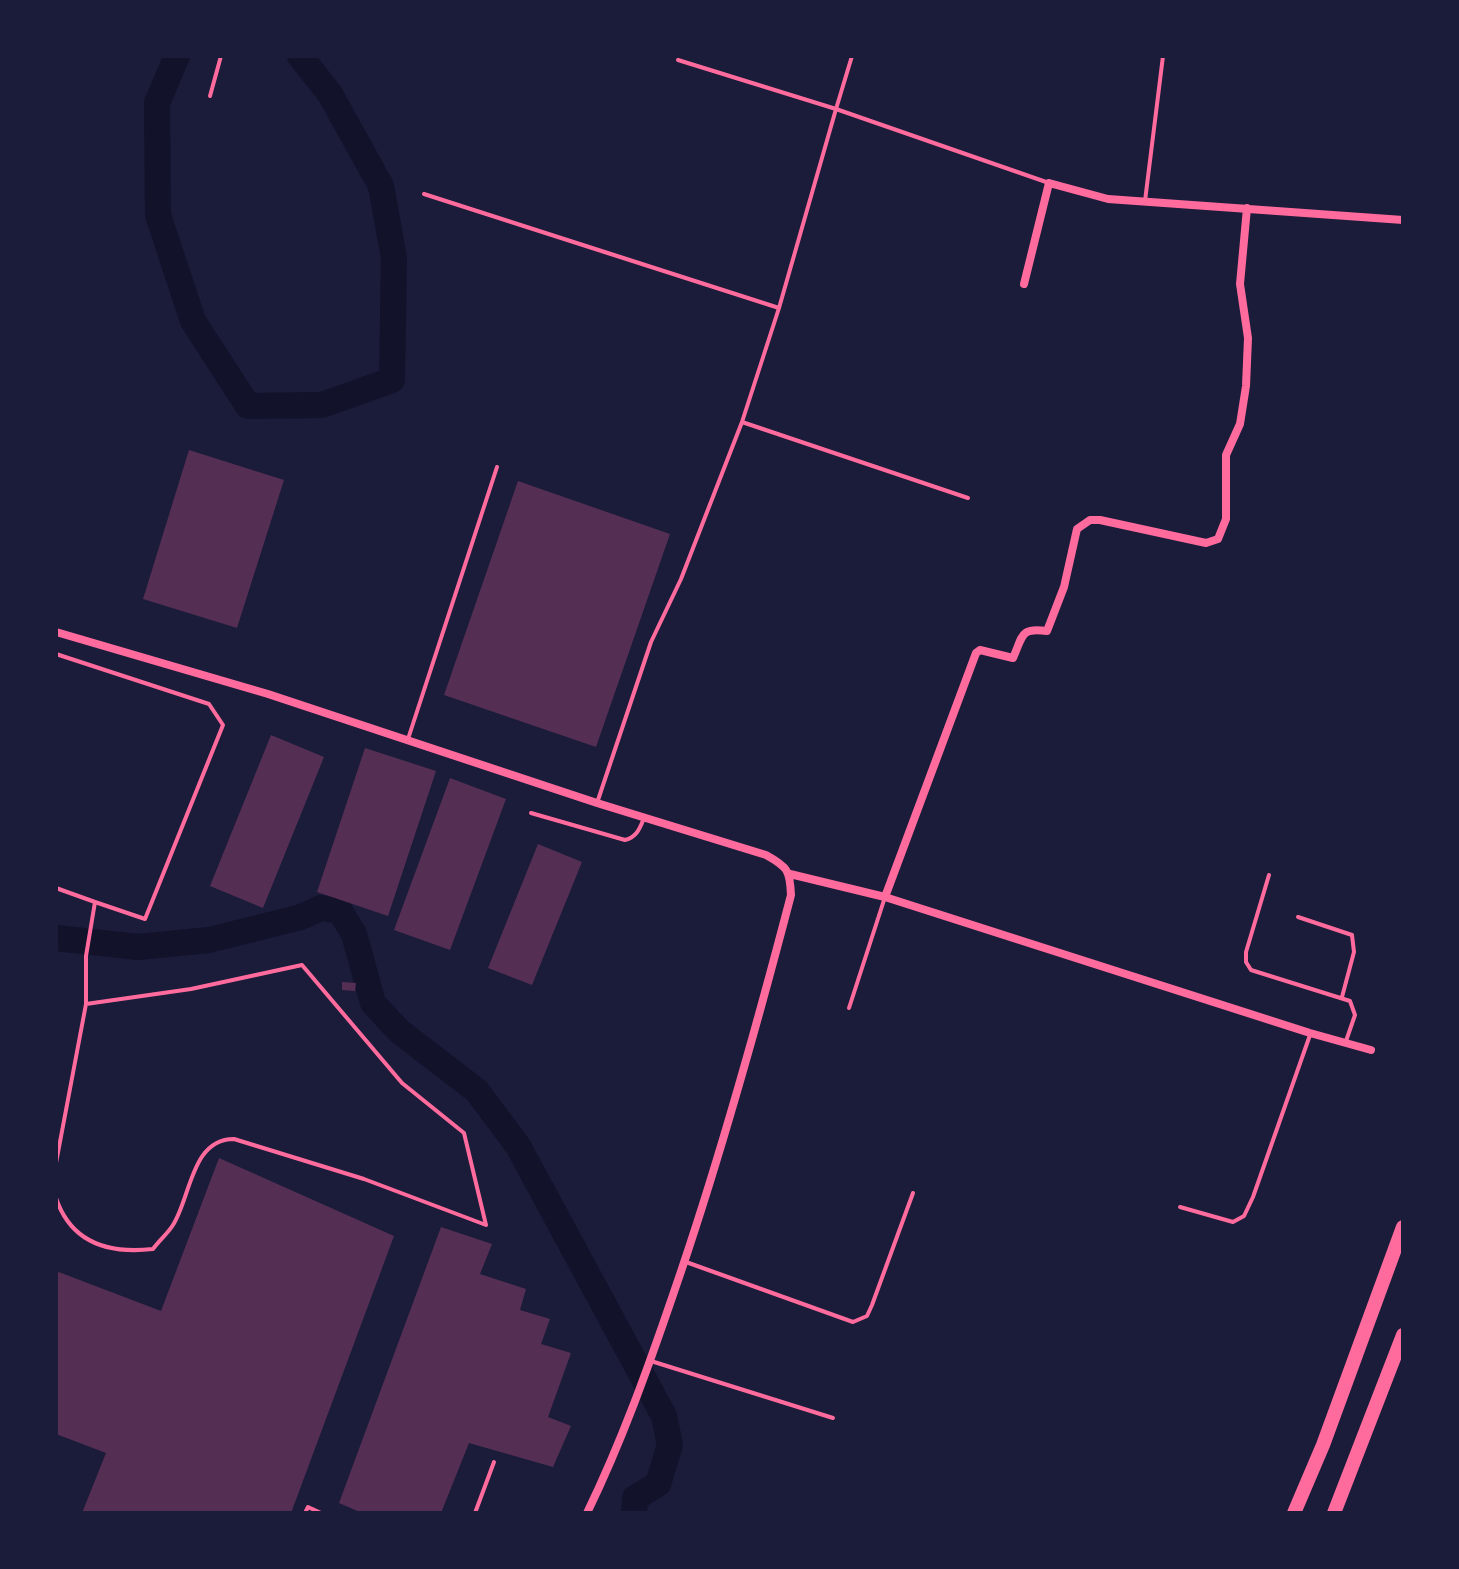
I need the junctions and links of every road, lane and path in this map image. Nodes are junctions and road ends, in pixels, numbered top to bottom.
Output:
1 (221, 56) edge
2 (852, 56) edge
3 (1163, 56) edge
4 (678, 60) dead end
5 (210, 96) dead end
6 (836, 109) junction
7 (1049, 183) junction
8 (424, 194) dead end
9 (1145, 203) junction
10 (1247, 208) junction
11 (1403, 220) edge
12 (1024, 284) dead end
13 (779, 308) junction
14 (742, 422) junction
15 (497, 467) dead end
16 (968, 498) dead end
17 (56, 632) edge
18 (56, 654) edge
19 (407, 742) junction
20 (597, 803) junction
21 (531, 813) dead end
22 (644, 818) junction
23 (790, 874) junction
24 (1269, 875) dead end
25 (56, 888) edge
26 (885, 897) junction
27 (95, 902) junction
28 (1298, 917) dead end
29 (1342, 997) junction
30 (86, 1004) junction
31 (849, 1008) dead end
32 (1310, 1033) junction
33 (1346, 1041) junction
34 (1371, 1050) dead end
35 (56, 1163) edge
36 (913, 1193) dead end
37 (56, 1198) edge
38 (1180, 1207) dead end
39 (1403, 1227) edge
40 (686, 1262) junction
41 (1403, 1335) edge
42 (651, 1361) junction
43 (833, 1418) dead end
44 (494, 1462) dead end
45 (305, 1513) edge
46 (321, 1513) edge
47 (475, 1513) edge
48 (587, 1513) edge
49 (1294, 1513) edge
50 (1334, 1513) edge

1 - 5 lane
2 - 6 lane
3 - 9 lane
4 - 6 lane
6 - 7 lane
6 - 13 lane
7 - 9 street
7 - 12 street
8 - 13 lane
9 - 10 street
10 - 11 street
10 - 26 street
13 - 14 lane
14 - 16 lane
14 - 20 lane
15 - 19 lane
17 - 19 street
18 - 27 lane
19 - 20 street
20 - 22 street
21 - 22 lane
22 - 23 street
23 - 26 street
23 - 40 street
24 - 29 lane
25 - 27 lane
26 - 31 lane
26 - 32 street
27 - 30 lane
28 - 29 lane
29 - 33 lane
30 - 35 lane
30 - 37 lane
32 - 33 street
32 - 38 lane
33 - 34 street
36 - 40 lane
39 - 49 highway
40 - 42 street
41 - 50 highway
42 - 43 lane
42 - 48 street
44 - 47 lane
45 - 46 lane

